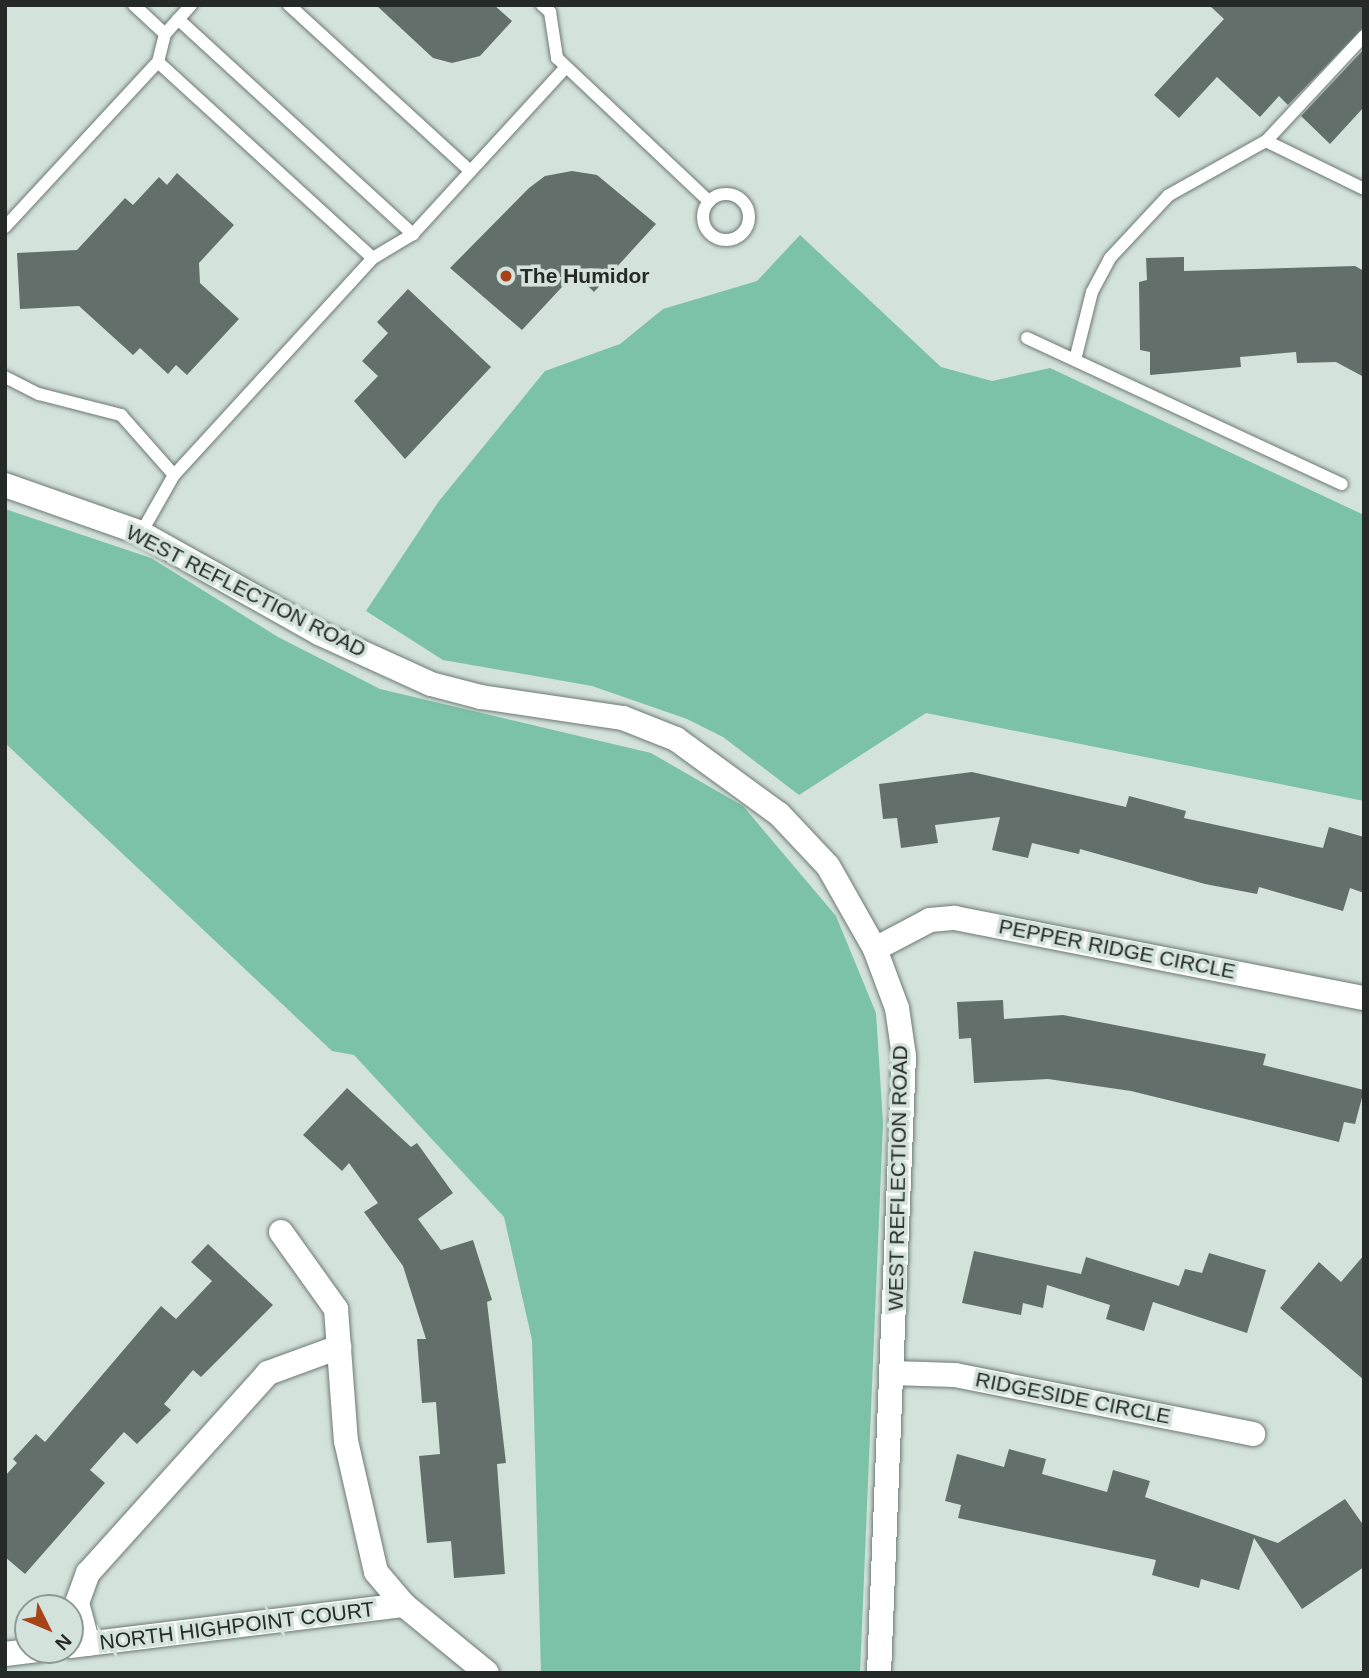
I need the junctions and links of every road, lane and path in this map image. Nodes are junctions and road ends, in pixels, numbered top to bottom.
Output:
1 (134, 5) edge
2 (191, 5) edge
3 (289, 5) edge
4 (542, 5) edge
5 (178, 19) junction
6 (165, 34) junction
7 (1364, 36) edge
8 (158, 62) junction
9 (566, 67) junction
10 (1266, 141) junction
11 (470, 171) junction
12 (1364, 189) edge
13 (709, 201) dead end
14 (5, 228) edge
15 (413, 234) junction
16 (373, 258) junction
17 (1027, 338) dead end
18 (1075, 360) junction
19 (5, 377) edge
20 (174, 475) junction
21 (1342, 484) dead end
22 (5, 485) edge
23 (141, 533) junction
24 (875, 949) junction
25 (1364, 998) edge
26 (281, 1232) dead end
27 (339, 1347) junction
28 (892, 1373) junction
29 (1253, 1434) dead end
30 (80, 1594) edge
31 (404, 1605) junction
32 (84, 1644) edge
33 (487, 1673) edge
34 (879, 1673) edge

1 - 6 lane
2 - 5 lane
3 - 11 lane
4 - 9 lane
5 - 6 lane
5 - 15 lane
6 - 8 lane
7 - 10 lane
8 - 14 lane
8 - 16 lane
9 - 11 lane
9 - 13 lane
10 - 12 lane
10 - 18 lane
11 - 15 lane
15 - 16 lane
16 - 20 lane
17 - 18 lane
18 - 21 lane
19 - 20 lane
20 - 23 lane
22 - 23 street, WEST REFLECTION ROAD
23 - 24 street, WEST REFLECTION ROAD
24 - 25 street, PEPPER RIDGE CIRCLE
24 - 28 street, WEST REFLECTION ROAD
26 - 27 street
27 - 30 street
27 - 31 street
28 - 29 street, RIDGESIDE CIRCLE
28 - 34 street, WEST REFLECTION ROAD
31 - 32 street, NORTH HIGHPOINT COURT
31 - 33 street

